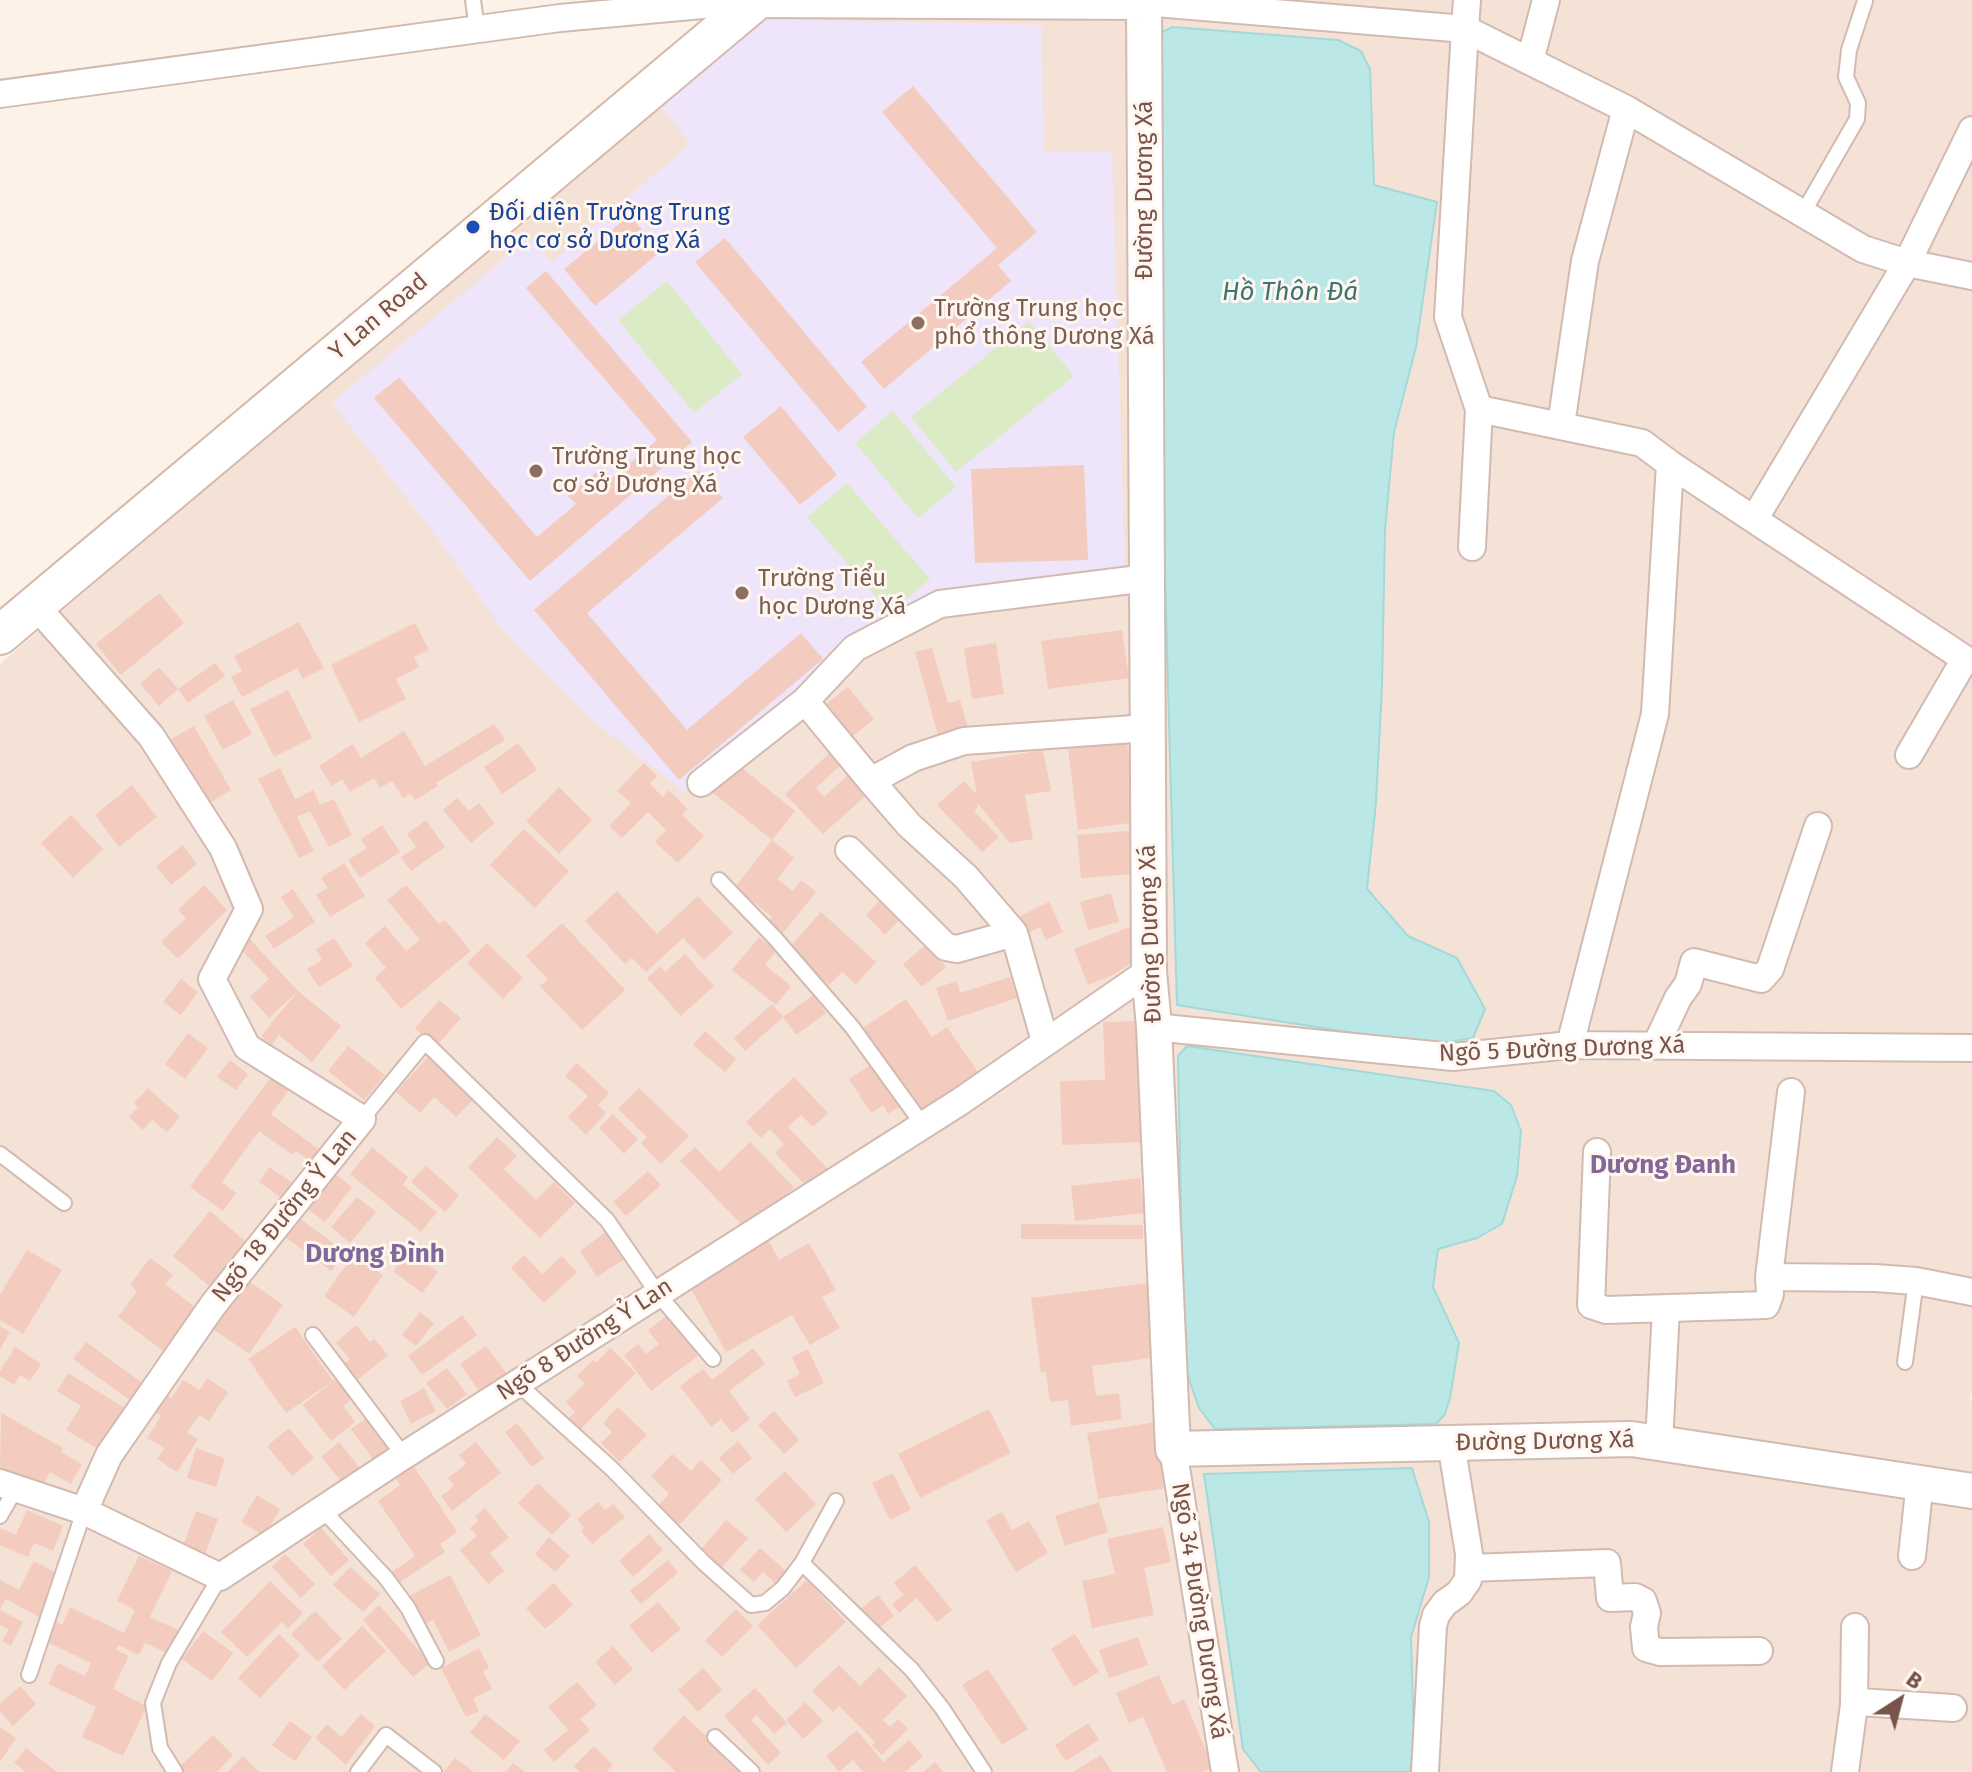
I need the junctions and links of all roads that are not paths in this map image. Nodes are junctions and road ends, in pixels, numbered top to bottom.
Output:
1 (473, 0) edge
2 (757, 0) edge
3 (1467, 0) edge
4 (1546, 0) edge
5 (1144, 1) edge
6 (1865, 1) edge
7 (939, 11) edge
8 (477, 29) junction
9 (1465, 29) junction
10 (1530, 61) junction
11 (0, 94) edge
12 (1626, 109) junction
13 (1972, 130) edge
14 (1803, 213) junction
15 (1907, 263) junction
16 (1972, 276) edge
17 (1479, 409) junction
18 (1561, 425) junction
19 (1670, 464) junction
20 (1755, 518) junction
21 (1472, 547) dead end
22 (1147, 578) junction
23 (35, 605) junction
24 (0, 635) edge
25 (805, 701) junction
26 (1148, 728) junction
27 (1909, 755) dead end
28 (871, 781) junction
29 (701, 783) dead end
30 (1818, 826) dead end
31 (849, 850) dead end
32 (719, 880) dead end
33 (1014, 933) junction
34 (1149, 971) junction
35 (1154, 1027) junction
36 (1045, 1041) junction
37 (1570, 1045) junction
38 (1656, 1045) junction
39 (1972, 1048) edge
40 (1791, 1092) dead end
41 (362, 1119) junction
42 (923, 1125) junction
43 (1597, 1152) dead end
44 (0, 1154) edge
45 (64, 1203) dead end
46 (1769, 1277) junction
47 (1916, 1281) junction
48 (1972, 1292) edge
49 (658, 1294) junction
50 (1666, 1309) junction
51 (313, 1335) dead end
52 (713, 1359) dead end
53 (1905, 1362) dead end
54 (517, 1383) junction
55 (1659, 1443) junction
56 (1446, 1444) junction
57 (1173, 1449) junction
58 (404, 1456) junction
59 (1920, 1482) junction
60 (8, 1485) edge
61 (1972, 1491) edge
62 (836, 1501) dead end
63 (322, 1509) junction
64 (84, 1511) junction
65 (0, 1516) edge
66 (1912, 1556) dead end
67 (802, 1563) junction
68 (1469, 1568) junction
69 (220, 1577) junction
70 (1855, 1627) dead end
71 (1759, 1651) dead end
72 (436, 1661) dead end
73 (29, 1675) dead end
74 (1854, 1705) junction
75 (1953, 1708) dead end
76 (715, 1737) dead end
77 (175, 1772) edge
78 (358, 1772) edge
79 (434, 1772) edge
80 (752, 1772) edge
81 (984, 1772) edge
82 (1225, 1772) edge
83 (1425, 1772) edge
84 (1845, 1772) edge

1 - 8 lane
2 - 7 street
2 - 8 street
2 - 23 main road, Y Lan Road
3 - 9 street
4 - 10 street
5 - 7 street
5 - 9 street
5 - 22 street, Đường Dương Xá
6 - 14 lane
8 - 11 street
9 - 10 street
9 - 17 street
10 - 12 street
12 - 14 street
12 - 18 street
13 - 15 street
14 - 15 street
15 - 16 street
15 - 20 street
17 - 18 street
17 - 21 street
18 - 19 street
19 - 20 street
19 - 37 street
20 - 27 street
22 - 25 street
22 - 26 street, Đường Dương Xá
23 - 24 main road, Y Lan Road
23 - 41 street, Ngõ 18 Đường Ỷ Lan
25 - 28 street
25 - 29 street
26 - 28 street
26 - 34 street, Đường Dương Xá
28 - 33 street
30 - 38 street
31 - 33 street
32 - 42 lane
33 - 36 street
34 - 35 street, Đường Dương Xá
34 - 36 street, Ngõ 8 Đường Ỷ Lan
35 - 37 street, Ngõ 5 Đường Dương Xá
35 - 57 street, Đường Dương Xá
36 - 42 street, Ngõ 8 Đường Ỷ Lan
37 - 38 street, Ngõ 5 Đường Dương Xá
38 - 39 street, Ngõ 5 Đường Dương Xá
40 - 46 street
41 - 49 lane
41 - 64 street, Ngõ 18 Đường Ỷ Lan
42 - 49 street, Ngõ 8 Đường Ỷ Lan
43 - 50 street
44 - 45 lane
46 - 47 street
46 - 50 street
47 - 48 street
47 - 53 lane
49 - 52 lane
49 - 54 street, Ngõ 8 Đường Ỷ Lan
50 - 55 street
51 - 58 lane
54 - 58 street, Ngõ 8 Đường Ỷ Lan
54 - 67 lane
55 - 56 street, Đường Dương Xá
55 - 59 street, Đường Dương Xá
56 - 57 street, Đường Dương Xá
56 - 68 street
57 - 82 street, Ngõ 34 Đường Dương Xá
58 - 63 street, Ngõ 8 Đường Ỷ Lan
59 - 61 street, Đường Dương Xá
59 - 66 street
60 - 64 street
60 - 65 lane
62 - 67 lane
63 - 69 street, Ngõ 8 Đường Ỷ Lan
63 - 72 lane
64 - 69 street
64 - 73 lane
67 - 81 lane
68 - 71 street
68 - 83 street
69 - 77 lane
70 - 74 street
74 - 75 street
74 - 84 street
76 - 80 lane
78 - 79 lane

